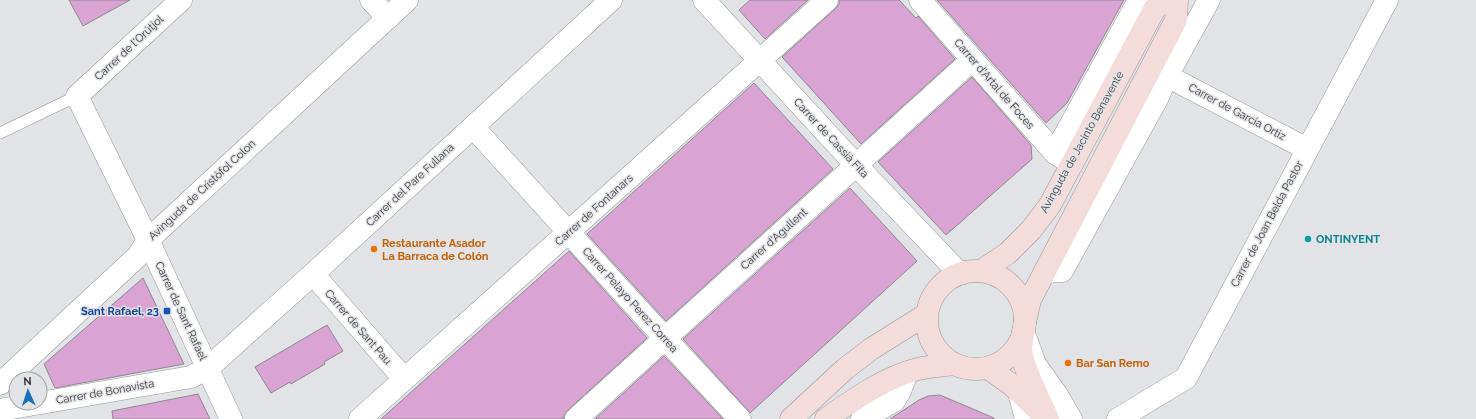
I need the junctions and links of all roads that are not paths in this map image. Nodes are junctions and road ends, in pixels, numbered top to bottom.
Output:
1 (181, 0) edge
2 (371, 0) edge
3 (407, 0) edge
4 (611, 0) edge
5 (704, 0) edge
6 (827, 0) edge
7 (920, 0) edge
8 (1139, 0) edge
9 (1167, 0) edge
10 (1177, 0) edge
11 (1209, 0) edge
12 (1387, 0) edge
13 (388, 18) junction
14 (972, 60) junction
15 (760, 62) junction
16 (1167, 76) junction
17 (77, 96) junction
18 (473, 127) junction
19 (0, 133) edge
20 (1307, 149) junction
21 (1063, 159) junction
22 (856, 165) junction
23 (569, 232) junction
24 (148, 240) junction
25 (1046, 272) junction
26 (971, 273) junction
27 (313, 274) junction
28 (927, 314) junction
29 (1024, 333) junction
30 (664, 339) junction
31 (954, 364) junction
32 (208, 368) junction
33 (988, 368) junction
34 (907, 373) junction
35 (404, 379) junction
36 (0, 384) edge
37 (1019, 392) junction
38 (0, 410) edge
39 (231, 419) edge
40 (360, 419) edge
41 (576, 419) edge
42 (740, 419) edge
43 (791, 419) edge
44 (826, 419) edge
45 (862, 419) edge
46 (1026, 419) edge
47 (1048, 419) edge
48 (1071, 419) edge
49 (1118, 419) edge

1 - 17 street, Carrer de l'Orútjol
2 - 13 street
3 - 13 street, Avinguda de Cristòfol Colon
4 - 18 street, Carrer del Pare Fullana
5 - 15 street, Carrer de Cassià Fita
6 - 15 street, Carrer de Fontanars
7 - 14 street, Carrer d'Artal de Foces
8 - 21 street, Avinguda de Jacinto Benavente
9 - 21 street, Avinguda de Jacinto Benavente
10 - 25 street
11 - 16 street
12 - 20 street, Carrer de Joan Belda Pastor
13 - 24 street, Avinguda de Cristòfol Colon
14 - 21 street, Carrer d'Artal de Foces
14 - 22 street, Carrer d'Agullent
15 - 22 street, Carrer de Cassià Fita
15 - 23 street, Carrer de Fontanars
16 - 20 street, Carrer de Garcia Ortiz
16 - 25 street
17 - 19 lane
17 - 24 street, Carrer de Sant Rafael
18 - 23 street, Carrer Pelayo Perez Correa
18 - 27 street, Carrer del Pare Fullana
20 - 49 street, Carrer de Joan Belda Pastor
21 - 26 street, Avinguda de Jacinto Benavente
22 - 26 street, Carrer de Cassià Fita
22 - 30 street, Carrer d'Agullent
23 - 30 street, Carrer Pelayo Perez Correa
23 - 35 street, Carrer de Fontanars
24 - 32 street, Carrer de Sant Rafael
24 - 36 street, Avinguda de Cristòfol Colon
25 - 29 street
26 - 28 street
26 - 29 street
27 - 32 street, Carrer del Pare Fullana
27 - 35 street, Carrer de Sant Pau
28 - 31 street
28 - 43 street
29 - 33 street
29 - 47 street
29 - 48 street
30 - 41 street, Carrer d'Agullent
30 - 42 street, Carrer Pelayo Perez Correa
31 - 33 street
31 - 34 street
32 - 38 street, Carrer de Bonavista
32 - 39 street, Carrer de Sant Rafael
33 - 37 street
34 - 44 street
34 - 45 street
35 - 40 street, Carrer de Fontanars
37 - 46 street
37 - 47 street

